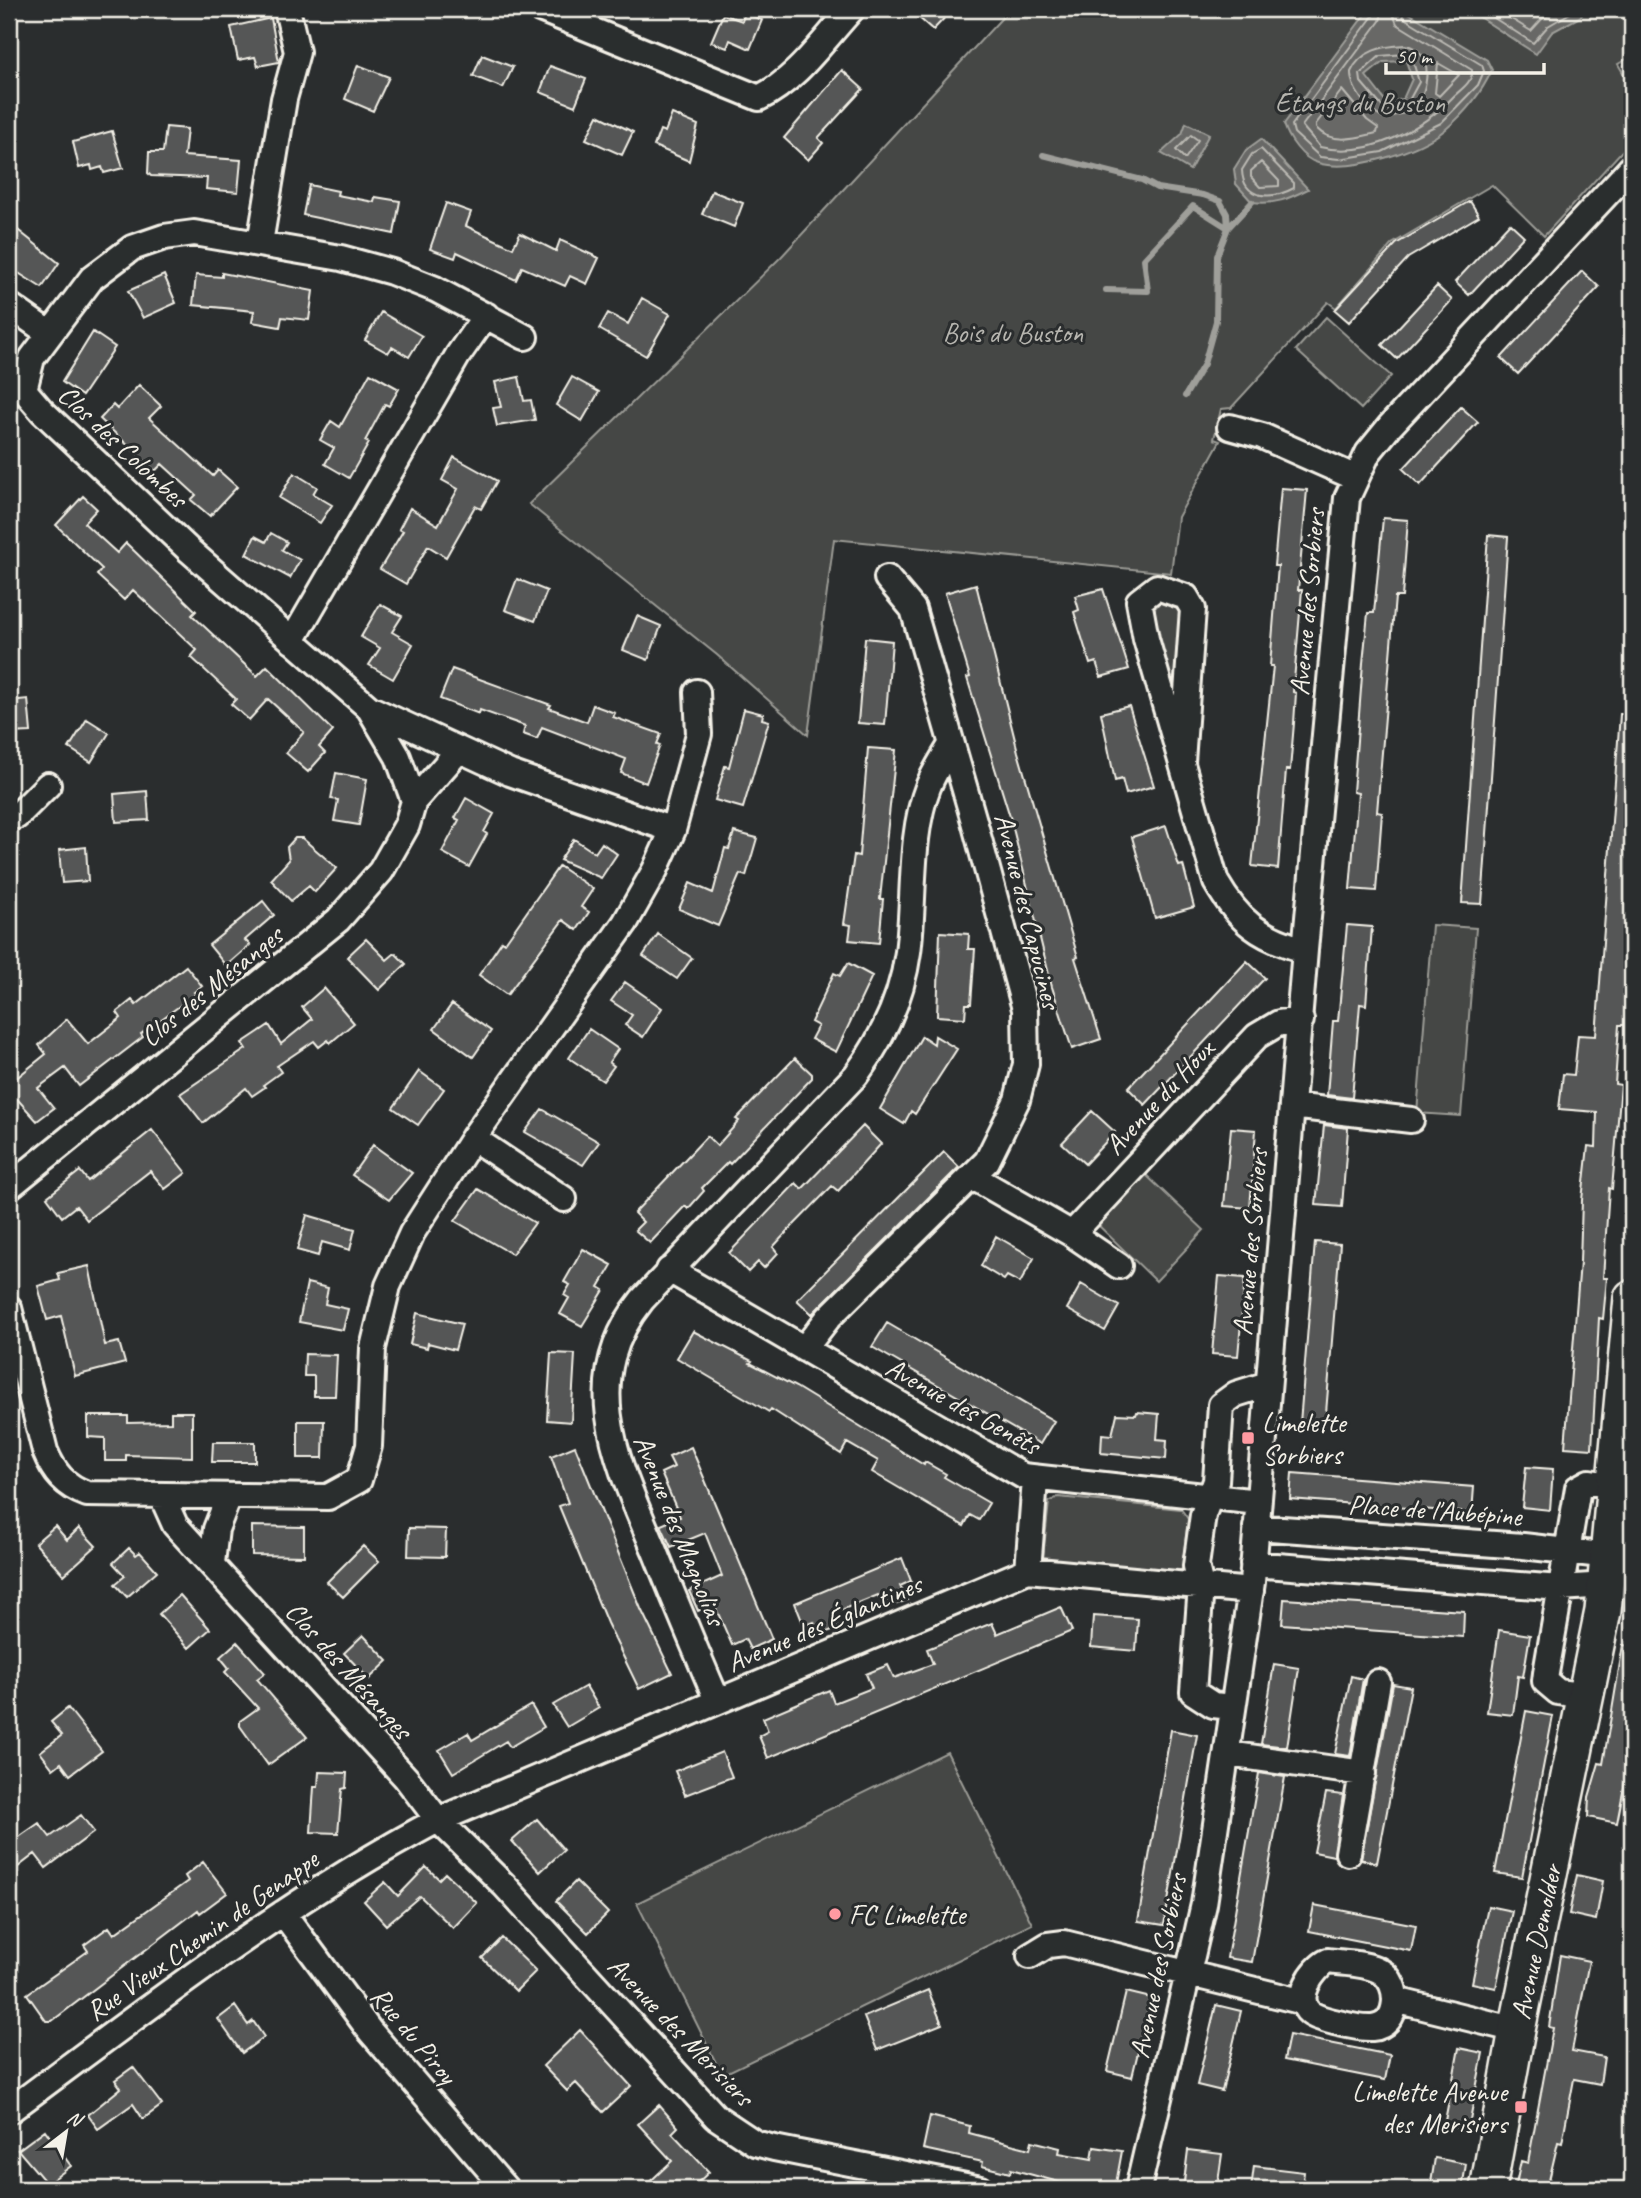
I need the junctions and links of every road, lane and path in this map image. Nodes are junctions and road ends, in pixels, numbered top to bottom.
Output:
1 (286, 9) edge
2 (540, 9) edge
3 (852, 9) edge
4 (1632, 167) edge
5 (260, 243) junction
6 (9, 305) edge
7 (486, 315) junction
8 (50, 334) junction
9 (525, 337) dead end
10 (1230, 427) dead end
11 (1354, 477) junction
12 (887, 578) dead end
13 (292, 641) junction
14 (697, 692) dead end
15 (369, 708) junction
16 (951, 745) junction
17 (459, 750) junction
18 (1182, 762) junction
19 (48, 785) dead end
20 (414, 801) junction
21 (9, 816) edge
22 (673, 830) junction
23 (1304, 950) junction
24 (1301, 1020) junction
25 (1292, 1106) junction
26 (1412, 1120) dead end
27 (473, 1138) junction
28 (973, 1177) junction
29 (9, 1187) edge
30 (564, 1199) dead end
31 (1072, 1234) junction
32 (1119, 1266) dead end
33 (669, 1270) junction
34 (1632, 1298) edge
35 (9, 1308) edge
36 (804, 1349) junction
37 (1268, 1384) junction
38 (1035, 1480) junction
39 (1616, 1486) junction
40 (1212, 1495) junction
41 (162, 1496) junction
42 (229, 1496) junction
43 (1258, 1502) junction
44 (1256, 1527) junction
45 (1565, 1550) junction
46 (212, 1563) junction
47 (1253, 1563) junction
48 (1028, 1570) junction
49 (1608, 1572) junction
50 (1200, 1586) junction
51 (1560, 1588) junction
52 (1251, 1591) junction
53 (1378, 1682) dead end
54 (1587, 1696) junction
55 (717, 1700) junction
56 (1232, 1707) junction
57 (1227, 1754) junction
58 (1363, 1773) junction
59 (438, 1820) junction
60 (1348, 1853) dead end
61 (283, 1913) junction
62 (1030, 1956) dead end
63 (1189, 1976) junction
64 (1395, 2000) junction
65 (1304, 2002) junction
66 (1517, 2029) junction
67 (9, 2111) edge
68 (506, 2189) edge
69 (981, 2189) edge
70 (1138, 2189) edge
71 (1488, 2189) edge

1 - 5 street
2 - 3 street
4 - 11 street, Avenue des Sorbiers
5 - 7 street, Clos des Colombes
5 - 8 street, Clos des Colombes
6 - 8 street
7 - 9 street, Clos des Colombes
7 - 13 street
8 - 13 street, Clos des Colombes
10 - 11 street
11 - 23 street, Avenue des Sorbiers
12 - 16 street, Avenue des Capucines
13 - 15 street, Clos des Colombes
14 - 22 street
15 - 17 street
15 - 20 street
16 - 28 street, Avenue des Capucines
16 - 33 street
17 - 20 street, Clos des Mésanges
17 - 22 street
18 - 18 street
18 - 23 street
19 - 21 street
20 - 29 street, Clos des Mésanges
22 - 27 street
23 - 24 street, Avenue des Sorbiers
24 - 25 street, Avenue des Sorbiers
24 - 31 street, Avenue du Houx
25 - 26 street
25 - 37 street, Avenue des Sorbiers
27 - 30 street
27 - 42 street
28 - 31 street
28 - 36 street, Avenue des Capucines
31 - 32 street
33 - 36 street, Avenue des Genêts
33 - 55 street, Avenue des Magnolias
34 - 39 street, Avenue Demolder
35 - 41 street
36 - 38 street, Avenue des Genêts
37 - 40 street
37 - 43 street, Avenue des Sorbiers
38 - 40 street, Avenue des Genêts
38 - 48 street
39 - 45 street
39 - 49 street, Avenue Demolder
40 - 43 street, Avenue des Genêts
40 - 50 street
41 - 42 street
41 - 46 street, Clos des Mésanges
42 - 46 street
43 - 44 street, Avenue des Sorbiers
44 - 45 street, Place de l'Aubépine
44 - 47 street, Avenue des Sorbiers
45 - 49 street, Place de l'Aubépine
45 - 51 street
46 - 59 street, Clos des Mésanges
47 - 51 street
47 - 52 street, Avenue des Sorbiers
48 - 50 street, Avenue des Églantines
48 - 55 street, Avenue des Églantines
49 - 51 street
49 - 54 street, Avenue Demolder
50 - 52 street, Avenue des Églantines
50 - 56 street
51 - 54 street
52 - 56 street, Avenue des Sorbiers
53 - 58 street
54 - 66 street, Avenue Demolder
55 - 59 street, Avenue des Églantines
56 - 57 street, Avenue des Sorbiers
57 - 58 street
57 - 63 street, Avenue des Sorbiers
58 - 60 street
59 - 61 street, Rue Vieux Chemin de Genappe
59 - 69 street, Avenue des Merisiers
61 - 67 street, Rue Vieux Chemin de Genappe
61 - 68 street, Rue du Piroy
62 - 63 street
63 - 65 street
63 - 70 street, Avenue des Sorbiers
64 - 65 street
64 - 65 street
64 - 66 street
66 - 71 street, Avenue Demolder

